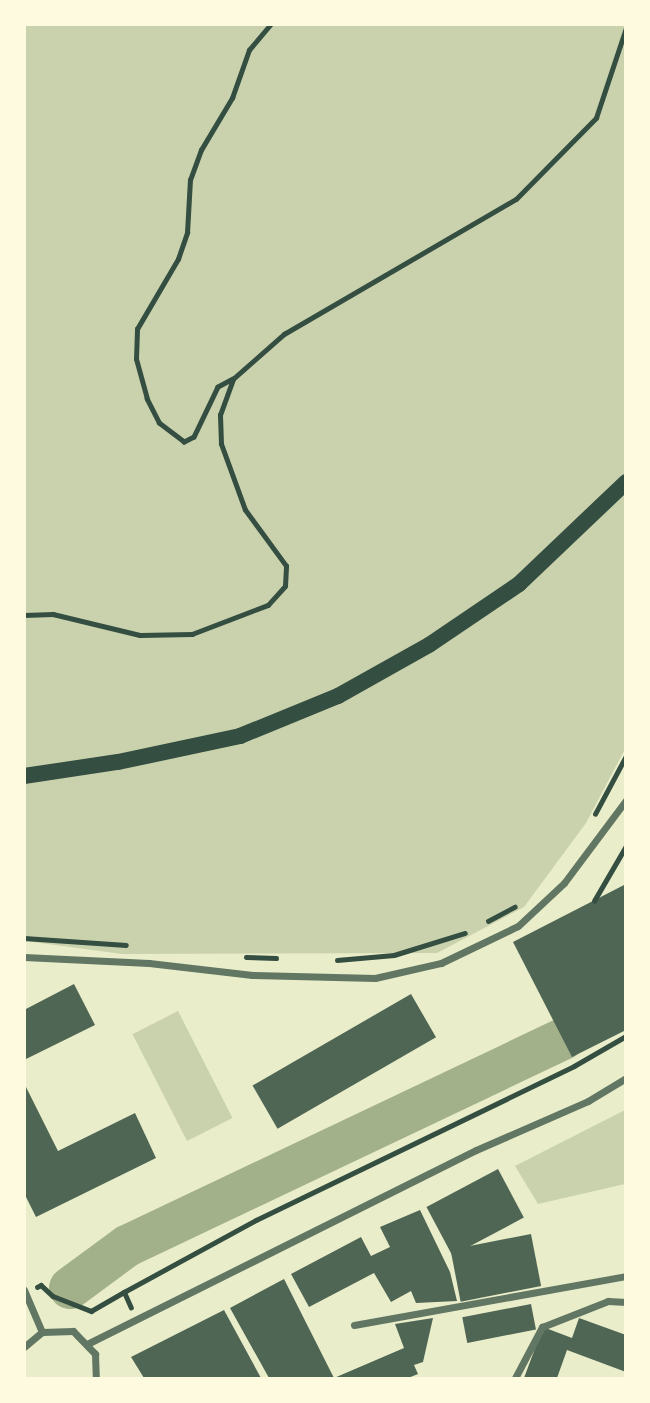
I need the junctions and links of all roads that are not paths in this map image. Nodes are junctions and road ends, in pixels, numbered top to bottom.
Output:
1 (625, 482) edge
2 (24, 776) edge
3 (625, 800) edge
4 (24, 957) edge
5 (625, 1078) edge
6 (625, 1276) edge
7 (25, 1291) edge
8 (625, 1302) edge
9 (354, 1325) dead end
10 (42, 1332) junction
11 (89, 1343) junction
12 (24, 1347) edge
13 (96, 1378) edge
14 (515, 1378) edge

1 - 2 main road
3 - 4 street
5 - 11 street
6 - 9 street
7 - 10 street
8 - 14 street
10 - 11 street
10 - 12 street
11 - 13 street

